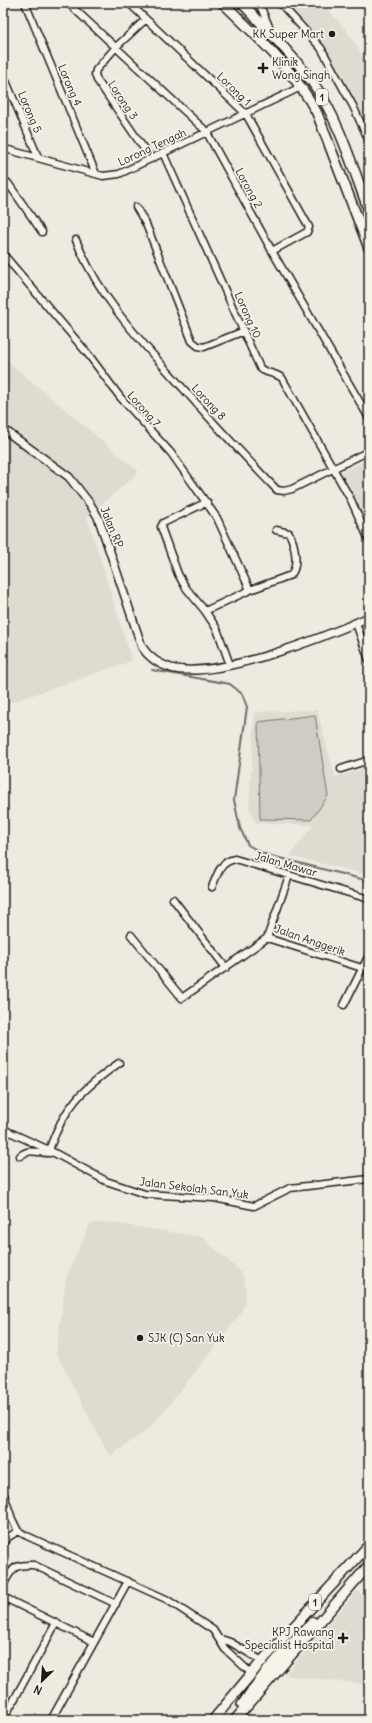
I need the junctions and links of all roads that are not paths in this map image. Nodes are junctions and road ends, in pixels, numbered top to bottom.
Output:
1 (25, 3) edge
2 (68, 3) edge
3 (129, 3) edge
4 (223, 3) edge
5 (241, 3) edge
6 (258, 3) edge
7 (280, 3) edge
8 (365, 3) edge
9 (369, 7) edge
10 (146, 19) junction
11 (248, 27) junction
12 (274, 38) junction
13 (116, 47) junction
14 (3, 74) edge
15 (301, 87) junction
16 (246, 114) junction
17 (206, 131) junction
18 (369, 141) edge
19 (3, 150) edge
20 (163, 153) junction
21 (38, 157) junction
22 (151, 159) junction
23 (96, 174) junction
24 (356, 177) junction
25 (3, 179) edge
26 (369, 192) edge
27 (352, 203) junction
28 (136, 207) dead end
29 (369, 211) edge
30 (369, 217) edge
31 (369, 222) edge
32 (42, 232) dead end
33 (76, 240) dead end
34 (368, 246) edge
35 (272, 251) junction
36 (3, 254) edge
37 (244, 331) junction
38 (369, 418) edge
39 (3, 429) edge
40 (369, 451) edge
41 (334, 468) junction
42 (207, 502) junction
43 (276, 530) dead end
44 (369, 540) edge
45 (250, 590) junction
46 (204, 611) junction
47 (369, 618) edge
48 (356, 623) junction
49 (369, 660) edge
50 (230, 665) junction
51 (369, 760) edge
52 (341, 769) dead end
53 (289, 876) junction
54 (212, 887) dead end
55 (369, 898) edge
56 (173, 899) dead end
57 (131, 935) dead end
58 (267, 938) junction
59 (369, 955) edge
60 (226, 968) junction
61 (362, 968) junction
62 (344, 1005) dead end
63 (119, 1063) dead end
64 (3, 1129) edge
65 (51, 1152) junction
66 (20, 1156) dead end
67 (369, 1179) edge
68 (3, 1492) edge
69 (18, 1530) junction
70 (3, 1544) edge
71 (369, 1545) edge
72 (369, 1565) edge
73 (128, 1582) junction
74 (3, 1585) edge
75 (3, 1596) edge
76 (339, 1598) junction
77 (116, 1604) junction
78 (56, 1623) junction
79 (218, 1638) junction
80 (94, 1642) junction
81 (262, 1661) junction
82 (270, 1668) junction
83 (251, 1673) junction
84 (260, 1680) junction
85 (3, 1720) edge
86 (51, 1720) edge
87 (213, 1720) edge
88 (234, 1720) edge

1 - 23 street, Lorong 4
2 - 13 street, Lorong 2
3 - 10 street, Lorong 1
4 - 11 main road, 1
5 - 11 main road
5 - 12 main road, 1
6 - 12 street
7 - 18 street
8 - 9 street
10 - 13 street, Lorong 3
10 - 16 street, Lorong 1
11 - 15 main road, 1
12 - 24 main road, 1
13 - 17 street, Lorong 2
13 - 22 street, Lorong 3
14 - 21 street, Lorong 5
15 - 16 street, Lorong Tengah
15 - 27 main road, 1
16 - 17 street, Lorong Tengah
16 - 35 street, Lorong 1
17 - 20 street, Lorong Tengah
17 - 35 street, Lorong 2
19 - 21 street, Lorong Tengah
20 - 22 street, Lorong Tengah
20 - 37 street, Lorong 10
21 - 23 street, Lorong Tengah
22 - 23 street, Lorong Tengah
24 - 26 main road
24 - 29 main road, 1
25 - 32 street
27 - 30 main road
27 - 34 main road, 1
28 - 37 street
31 - 34 main road
33 - 41 street, Lorong 8
35 - 38 street, Lorong 2
36 - 42 street, Lorong 7
37 - 41 street, Lorong 10
39 - 50 street, Jalan RP
40 - 41 street, Lorong 8
41 - 44 street, Lorong 10
42 - 45 street, Lorong 7
42 - 46 street
43 - 45 street
45 - 46 street
46 - 50 street
47 - 48 street
48 - 49 street
48 - 50 street
51 - 52 street
53 - 54 street, Jalan Mawar
53 - 55 street, Jalan Mawar
53 - 58 street, Jalan Anggerik
56 - 60 street
57 - 60 street
58 - 60 street
58 - 61 street, Jalan Anggerik
59 - 61 street
61 - 62 street
63 - 65 street
64 - 65 street, Jalan Sekolah San Yuk
65 - 66 street
65 - 67 street, Jalan Sekolah San Yuk
68 - 69 street
69 - 70 street
69 - 73 street
71 - 81 main road, 1
72 - 76 main road, 1
73 - 77 street
73 - 79 street
74 - 77 street
75 - 78 street
76 - 82 main road
76 - 88 main road, 1
77 - 80 street
78 - 80 street
78 - 85 street
79 - 81 street
79 - 83 street
80 - 86 street
81 - 82 street
81 - 83 main road, 1
82 - 84 main road
83 - 84 street
83 - 87 main road, 1
84 - 88 main road

